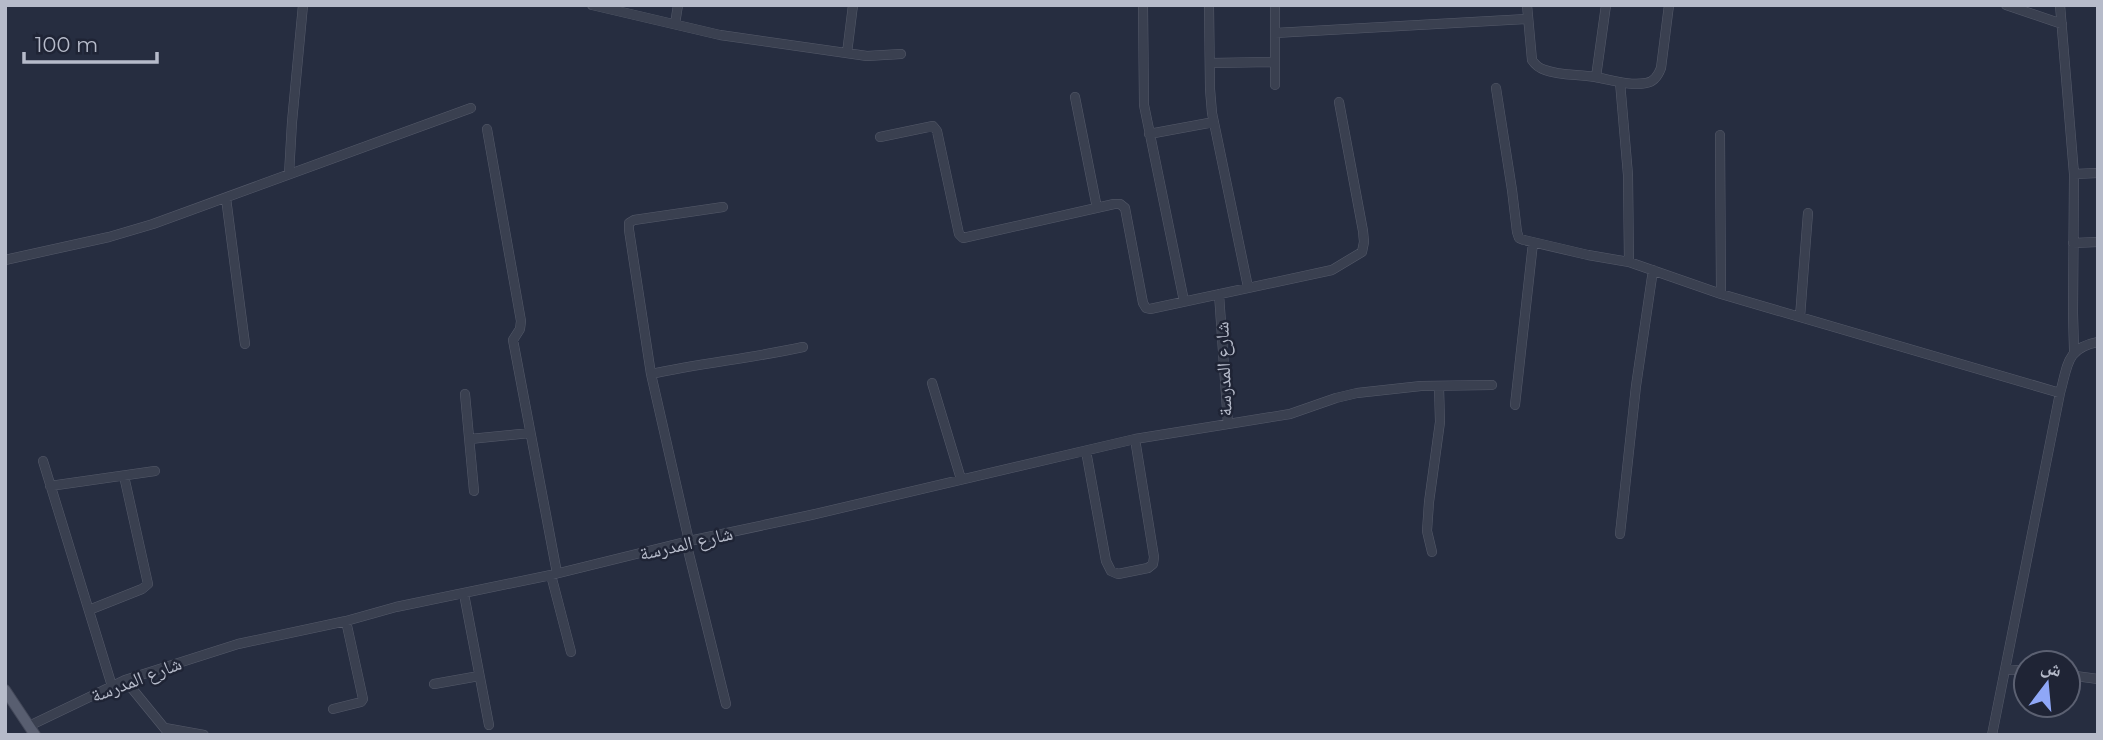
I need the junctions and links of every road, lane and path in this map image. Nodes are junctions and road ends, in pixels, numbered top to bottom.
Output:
1 (303, 5) edge
2 (592, 5) edge
3 (678, 5) edge
4 (853, 5) edge
5 (1143, 5) edge
6 (1209, 5) edge
7 (1275, 5) edge
8 (1527, 5) edge
9 (1606, 5) edge
10 (1670, 5) edge
11 (2006, 5) edge
12 (2060, 5) edge
13 (624, 9) edge
14 (1527, 19) junction
15 (674, 24) junction
16 (2062, 24) junction
17 (1275, 33) junction
18 (847, 53) junction
19 (901, 54) dead end
20 (1275, 62) junction
21 (1210, 63) junction
22 (1596, 77) junction
23 (1620, 82) junction
24 (1275, 85) dead end
25 (1496, 89) dead end
26 (1075, 97) dead end
27 (1339, 102) dead end
28 (471, 108) dead end
29 (1214, 122) junction
30 (487, 129) dead end
31 (1149, 134) junction
32 (1720, 135) dead end
33 (880, 137) dead end
34 (2098, 173) edge
35 (289, 174) junction
36 (2074, 174) junction
37 (226, 198) junction
38 (723, 207) dead end
39 (1097, 208) junction
40 (1808, 213) dead end
41 (2098, 242) edge
42 (1533, 243) junction
43 (2073, 243) junction
44 (5, 260) edge
45 (1629, 262) junction
46 (1653, 270) junction
47 (1248, 287) junction
48 (1219, 294) junction
49 (1721, 294) junction
50 (1184, 301) junction
51 (1800, 317) junction
52 (2098, 342) edge
53 (245, 344) dead end
54 (803, 347) dead end
55 (2074, 351) junction
56 (651, 374) junction
57 (932, 383) dead end
58 (1492, 385) dead end
59 (1440, 387) junction
60 (2060, 393) junction
61 (465, 394) dead end
62 (1516, 404) dead end
63 (1228, 424) junction
64 (530, 433) junction
65 (470, 439) junction
66 (1135, 439) junction
67 (1086, 451) junction
68 (43, 461) dead end
69 (155, 471) dead end
70 (124, 476) junction
71 (961, 479) junction
72 (50, 486) junction
73 (474, 491) dead end
74 (1620, 534) dead end
75 (688, 541) junction
76 (1432, 552) dead end
77 (554, 574) junction
78 (464, 594) junction
79 (89, 610) junction
80 (346, 621) junction
81 (571, 652) dead end
82 (2005, 669) junction
83 (2012, 670) edge
84 (479, 676) junction
85 (125, 680) junction
86 (434, 684) dead end
87 (112, 686) junction
88 (5, 690) edge
89 (726, 704) dead end
90 (333, 709) dead end
91 (489, 725) dead end
92 (32, 731) edge
93 (167, 732) edge
94 (204, 735) edge
95 (1992, 735) edge

1 - 35 street
2 - 13 street
3 - 15 street
4 - 18 street
5 - 31 street
6 - 21 street
7 - 17 street
8 - 14 street
9 - 22 street
10 - 23 street
11 - 16 street
12 - 16 street
13 - 15 street
14 - 17 street
14 - 22 street
15 - 18 street
16 - 36 street
17 - 20 street
18 - 19 street
20 - 21 street
20 - 24 street
21 - 29 street
22 - 23 street
23 - 45 street
25 - 42 street
26 - 39 street
27 - 47 street
28 - 35 street
29 - 31 street
29 - 47 street
30 - 64 street
31 - 50 street
32 - 49 street
33 - 39 street
34 - 36 street
35 - 37 street
36 - 43 street
37 - 44 street
37 - 53 street
38 - 56 street
39 - 50 street
40 - 51 street
41 - 43 street
42 - 45 street
42 - 62 street
43 - 55 street
45 - 46 street
46 - 49 street
46 - 74 street
47 - 48 street
48 - 50 street
48 - 63 street, شارع المدرسة
49 - 51 street
51 - 60 street
52 - 55 street
54 - 56 street
55 - 60 street
56 - 75 street
57 - 71 street
58 - 59 street
59 - 63 street
59 - 76 street
60 - 82 street
61 - 65 street
63 - 66 street, شارع المدرسة
64 - 65 street
64 - 77 street
65 - 73 street
66 - 67 street, شارع المدرسة
66 - 67 street
67 - 71 street, شارع المدرسة
68 - 72 street
69 - 70 street
70 - 72 street
70 - 79 street
71 - 75 street, شارع المدرسة
72 - 79 street
75 - 77 street, شارع المدرسة
75 - 89 street
77 - 78 street, شارع المدرسة
77 - 81 street
78 - 80 street, شارع المدرسة
78 - 84 street
79 - 87 street
80 - 85 street, شارع المدرسة
80 - 90 street
82 - 83 street
82 - 95 street
84 - 86 street
84 - 91 street
85 - 87 street, شارع المدرسة
85 - 93 street
87 - 92 street, شارع المدرسة
88 - 92 main road
93 - 94 street

